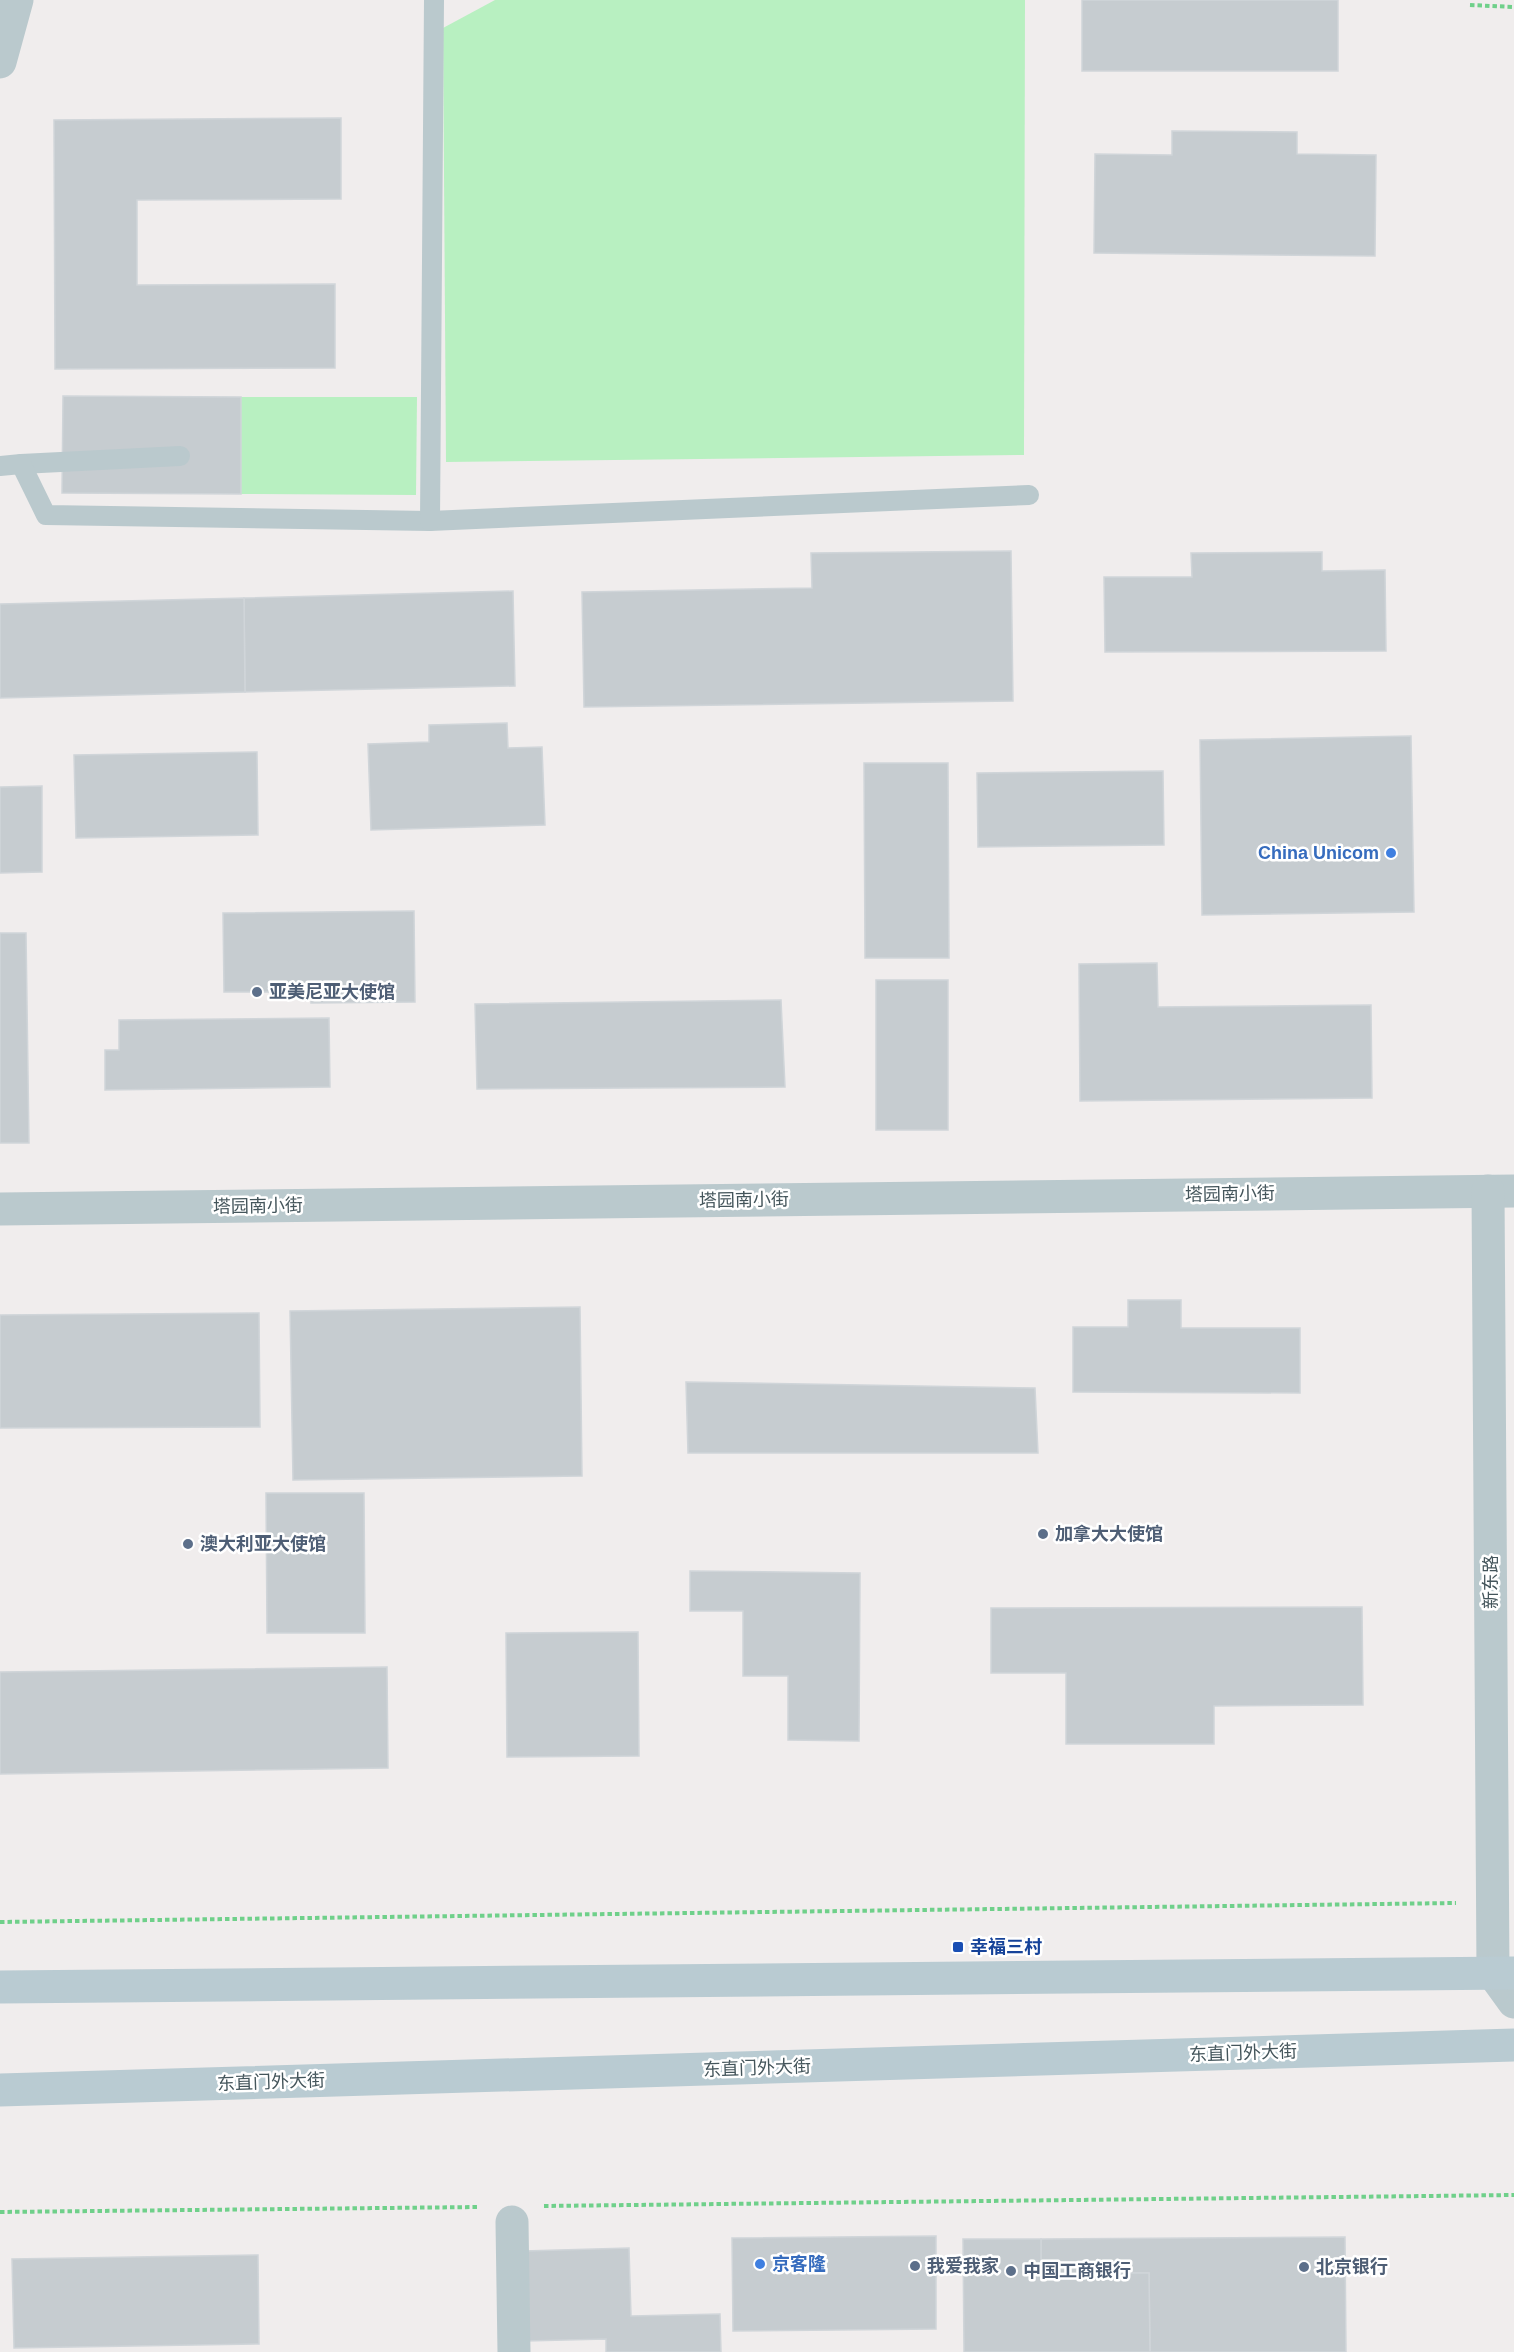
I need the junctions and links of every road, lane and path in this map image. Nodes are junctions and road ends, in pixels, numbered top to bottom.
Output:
1 (17, 0) edge
2 (434, 0) edge
3 (1470, 5) dead end
4 (1514, 7) edge
5 (0, 62) edge
6 (180, 456) dead end
7 (21, 464) junction
8 (0, 466) edge
9 (1029, 495) dead end
10 (430, 521) junction
11 (1501, 1191) edge
12 (0, 1209) edge
13 (1493, 1903) junction
14 (0, 1922) edge
15 (1503, 1973) edge
16 (0, 1987) edge
17 (1514, 2002) edge
18 (1514, 2045) edge
19 (0, 2090) edge
20 (1514, 2195) edge
21 (0, 2212) edge
22 (511, 2212) junction
23 (514, 2352) edge

1 - 5 street
2 - 10 lane
3 - 4 path
6 - 7 lane
7 - 8 lane
7 - 10 lane
9 - 10 lane
11 - 12 street, 塔园南小街
11 - 13 street, 新东路
13 - 14 path
13 - 15 street, 新东路
15 - 16 main road
15 - 17 street
18 - 19 main road, 东直门外大街
20 - 22 path
21 - 22 path
22 - 23 street

